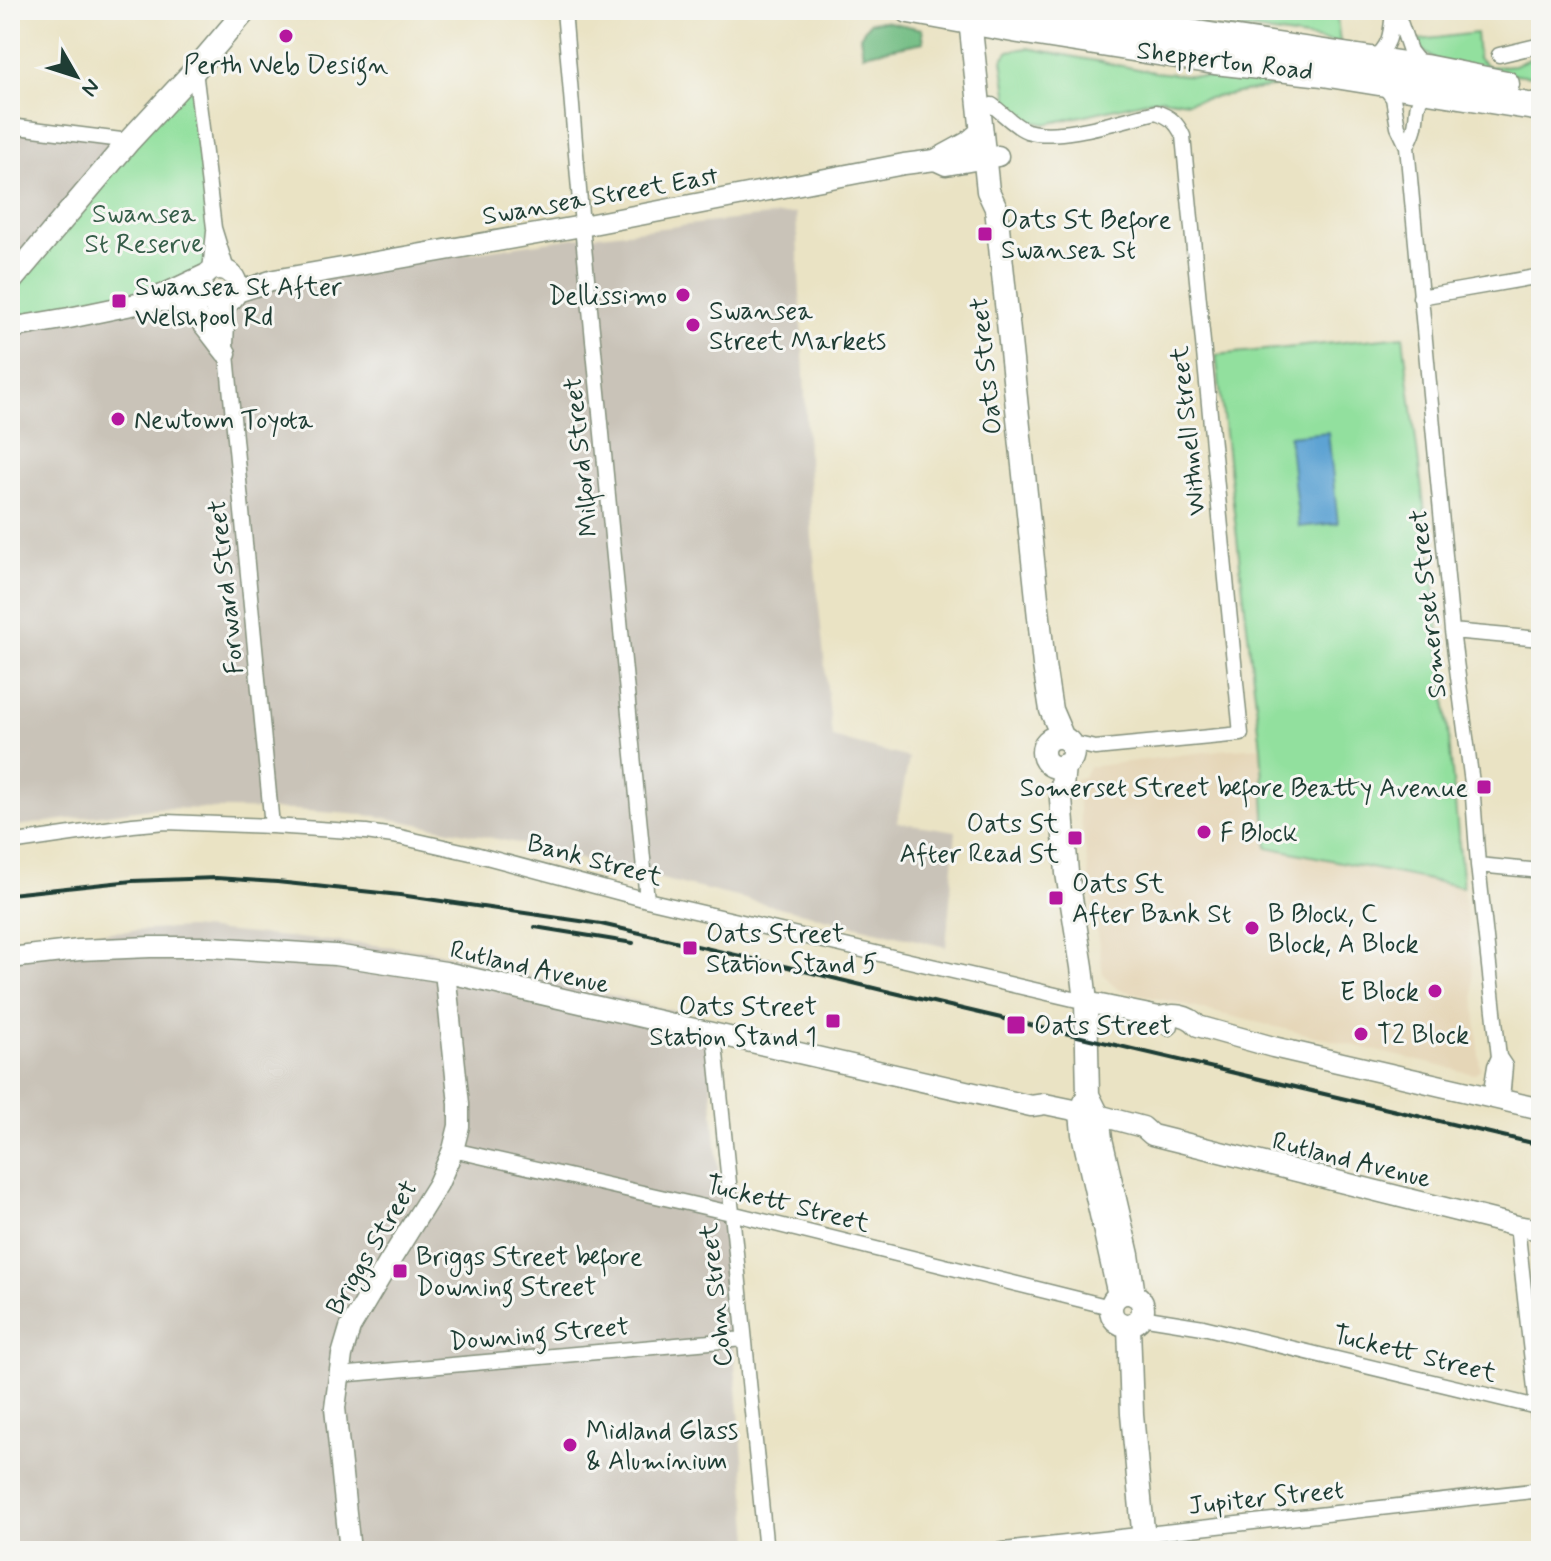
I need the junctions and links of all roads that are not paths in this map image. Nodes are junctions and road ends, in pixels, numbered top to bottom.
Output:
1 (246, 10) edge
2 (564, 10) edge
3 (909, 10) edge
4 (1036, 10) edge
5 (1395, 10) edge
6 (977, 16) edge
7 (1541, 45) edge
8 (1499, 55) dead end
9 (195, 70) junction
10 (1374, 70) junction
11 (1428, 79) junction
12 (1541, 92) edge
13 (992, 105) junction
14 (1541, 108) edge
15 (10, 126) edge
16 (981, 131) junction
17 (129, 141) junction
18 (1407, 146) junction
19 (991, 158) junction
20 (935, 160) junction
21 (582, 226) junction
22 (1541, 276) edge
23 (10, 282) edge
24 (220, 286) junction
25 (1420, 297) junction
26 (151, 301) junction
27 (177, 301) junction
28 (10, 328) edge
29 (226, 349) junction
30 (1452, 631) junction
31 (1541, 639) edge
32 (1060, 752) junction
33 (272, 826) junction
34 (10, 843) edge
35 (1478, 865) junction
36 (1541, 871) edge
37 (647, 900) junction
38 (10, 958) edge
39 (445, 972) junction
40 (1086, 1002) junction
41 (714, 1034) junction
42 (1496, 1099) junction
43 (1541, 1109) edge
44 (1090, 1115) junction
45 (453, 1150) junction
46 (731, 1213) junction
47 (1517, 1226) junction
48 (1541, 1230) edge
49 (1121, 1299) junction
50 (1135, 1321) junction
51 (744, 1339) junction
52 (339, 1375) junction
53 (1537, 1407) junction
54 (1541, 1443) edge
55 (1541, 1490) edge
56 (1144, 1543) edge
57 (350, 1551) edge
58 (766, 1551) edge
59 (995, 1551) edge

1 - 9 main road
2 - 21 street, Milford Street
3 - 6 highway, Shepperton Road
4 - 10 highway, Shepperton Road
5 - 10 street
5 - 11 street
6 - 10 highway, Shepperton Road
6 - 13 main road, Oats Street
6 - 16 main road, Oats Street
7 - 8 street
9 - 17 main road
9 - 24 street
10 - 11 highway, Shepperton Road
10 - 18 street, Somerset Street
11 - 12 highway, Shepperton Road
11 - 14 highway, Shepperton Road
11 - 18 street, Somerset Street
13 - 19 main road, Oats Street
13 - 32 street, Withnell Street
15 - 17 street
16 - 19 main road, Oats Street
16 - 20 street, Swansea Street East
17 - 23 main road
18 - 25 street, Somerset Street
19 - 20 street, Swansea Street East
19 - 32 main road, Oats Street
20 - 21 street, Swansea Street East
21 - 24 street, Swansea Street East
21 - 37 street, Milford Street
22 - 25 street
24 - 26 street, Swansea Street East
24 - 27 street, Swansea Street East
24 - 29 street, Forward Street
25 - 30 street, Somerset Street
26 - 27 street, Swansea Street East
26 - 28 street, Swansea Street East
27 - 29 street
29 - 33 street, Forward Street
30 - 31 street
30 - 35 street, Somerset Street
32 - 40 main road, Oats Street
33 - 34 street, Bank Street
33 - 37 street, Bank Street
35 - 36 street
35 - 42 street, Somerset Street
37 - 40 street, Bank Street
38 - 39 street, Rutland Avenue
39 - 41 street, Rutland Avenue
39 - 45 street, Briggs Street
40 - 42 street, Bank Street
40 - 44 main road, Oats Street
41 - 44 street, Rutland Avenue
41 - 46 street, Cohn Street
42 - 43 street, Bank Street
44 - 47 street, Rutland Avenue
44 - 49 main road, Oats Street
45 - 46 street, Tuckett Street
45 - 52 street, Briggs Street
46 - 49 street, Tuckett Street
46 - 51 street, Cohn Street
47 - 48 street, Rutland Avenue
47 - 53 street
49 - 50 main road
50 - 53 street, Tuckett Street
50 - 56 main road
51 - 52 street, Downing Street
51 - 58 street, Cohn Street
52 - 57 street, Briggs Street
53 - 54 street
55 - 56 street, Jupiter Street
56 - 59 street, Jupiter Street

